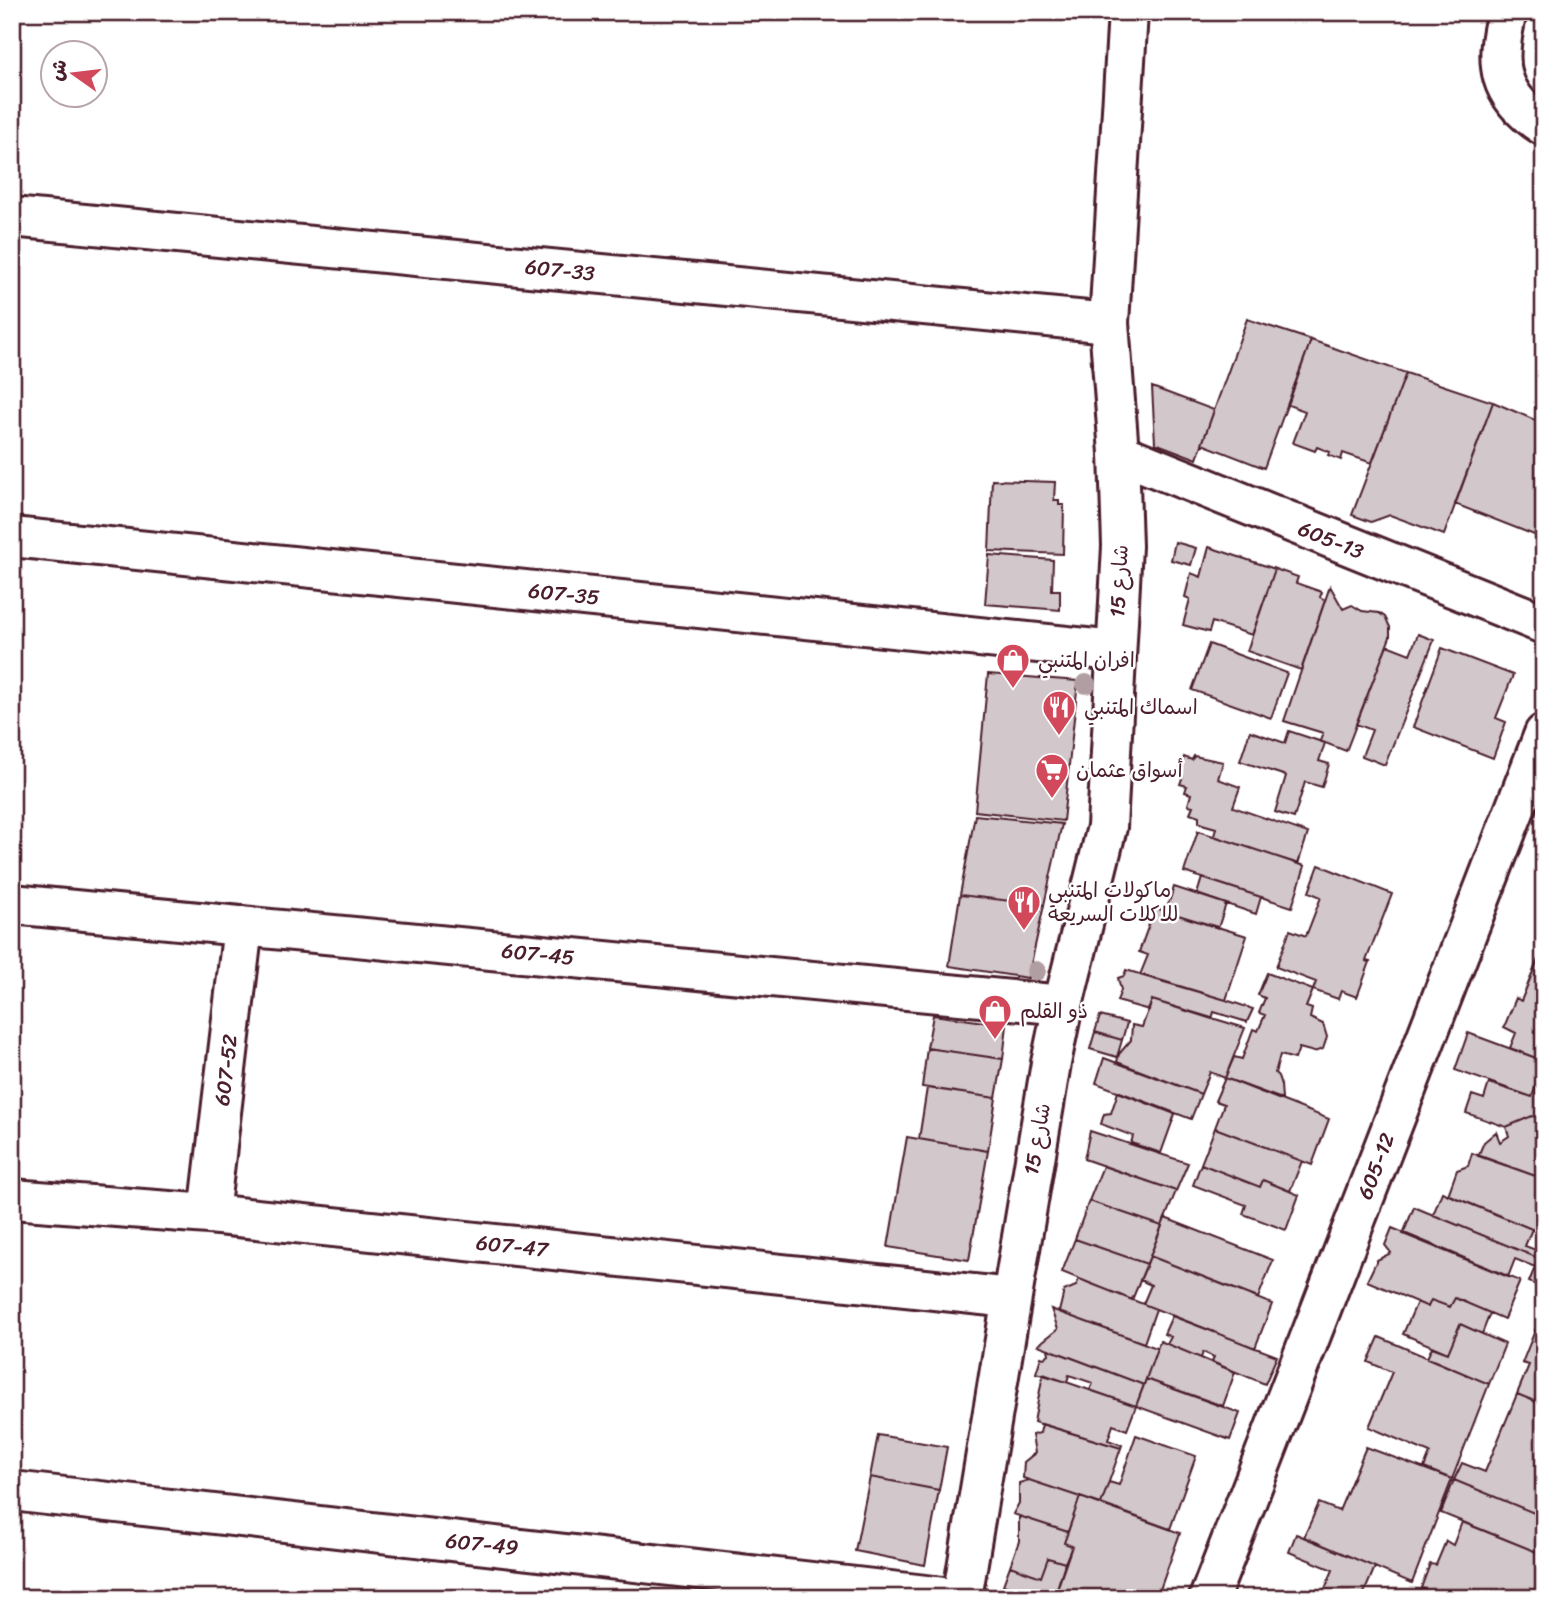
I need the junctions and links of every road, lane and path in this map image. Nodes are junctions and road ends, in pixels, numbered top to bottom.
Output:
1 (1128, 12) edge
2 (1507, 12) edge
3 (1544, 126) edge
4 (12, 217) edge
5 (1109, 323) junction
6 (1119, 453) junction
7 (12, 537) edge
8 (1544, 624) edge
9 (1115, 651) junction
10 (1544, 734) edge
11 (12, 904) edge
12 (243, 926) junction
13 (1063, 1005) junction
14 (12, 1199) edge
15 (209, 1214) junction
16 (1011, 1298) junction
17 (12, 1491) edge
18 (952, 1598) edge
19 (962, 1598) edge
20 (1209, 1598) edge

1 - 5 street, شارع 15
2 - 3 street
4 - 5 street, 607-33
5 - 6 street, شارع 15
6 - 8 street, 605-13
6 - 9 street, شارع 15
7 - 9 street, 607-35
9 - 13 street, شارع 15
10 - 20 street, 605-12
11 - 12 street, 607-45
12 - 13 street, 607-45
12 - 15 street, 607-52
13 - 16 street, شارع 15
14 - 15 street, 607-47
15 - 16 street, 607-47
16 - 19 street, شارع 15
17 - 18 street, 607-49

